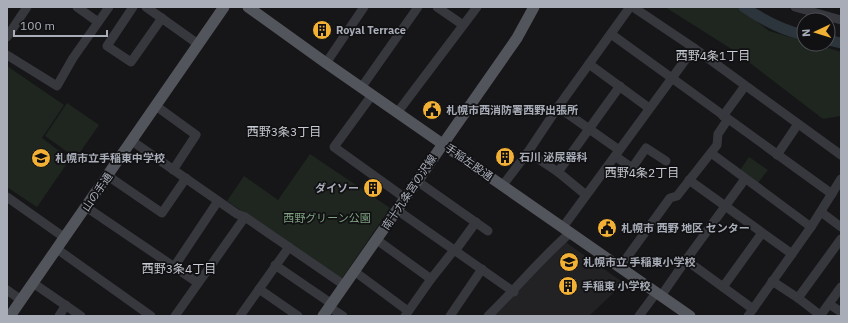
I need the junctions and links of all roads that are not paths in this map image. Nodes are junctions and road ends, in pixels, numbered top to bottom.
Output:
1 (28, 7) edge
2 (77, 7) edge
3 (109, 7) edge
4 (133, 7) edge
5 (146, 7) edge
6 (224, 7) edge
7 (248, 7) edge
8 (364, 7) edge
9 (418, 7) edge
10 (437, 7) edge
11 (477, 7) edge
12 (534, 7) edge
13 (632, 7) edge
14 (795, 7) edge
15 (162, 18) junction
16 (841, 20) edge
17 (98, 22) junction
18 (463, 25) junction
19 (611, 34) junction
20 (7, 37) edge
21 (198, 44) junction
22 (694, 48) junction
23 (7, 55) edge
24 (326, 63) junction
25 (589, 64) junction
26 (671, 78) junction
27 (620, 86) junction
28 (745, 86) junction
29 (362, 88) junction
30 (372, 95) junction
31 (156, 106) junction
32 (558, 108) junction
33 (649, 108) junction
34 (397, 113) junction
35 (726, 118) junction
36 (798, 124) junction
37 (590, 129) junction
38 (132, 141) junction
39 (443, 143) junction
40 (528, 152) junction
41 (617, 153) junction
42 (711, 154) junction
43 (777, 155) junction
44 (841, 155) edge
45 (666, 160) dead end
46 (173, 170) junction
47 (558, 172) junction
48 (108, 176) junction
49 (186, 178) junction
50 (745, 179) junction
51 (841, 179) edge
52 (690, 180) junction
53 (417, 181) junction
54 (503, 185) junction
55 (832, 194) junction
56 (586, 195) junction
57 (7, 197) edge
58 (405, 198) junction
59 (218, 201) junction
60 (725, 206) junction
61 (86, 207) junction
62 (397, 210) junction
63 (821, 212) junction
64 (245, 217) junction
65 (476, 222) junction
66 (811, 227) junction
67 (841, 227) edge
68 (567, 230) junction
69 (488, 231) dead end
70 (762, 232) junction
71 (65, 238) junction
72 (841, 239) edge
73 (377, 240) junction
74 (289, 247) junction
75 (57, 249) junction
76 (455, 250) junction
77 (792, 254) junction
78 (686, 260) junction
79 (275, 265) junction
80 (174, 267) junction
81 (620, 267) junction
82 (482, 269) junction
83 (354, 271) junction
84 (431, 279) junction
85 (772, 281) junction
86 (33, 282) junction
87 (198, 283) junction
88 (344, 285) junction
89 (723, 287) junction
90 (841, 287) edge
91 (259, 289) junction
92 (7, 290) edge
93 (514, 292) junction
94 (659, 294) junction
95 (798, 298) junction
96 (21, 300) junction
97 (829, 304) junction
98 (66, 306) junction
99 (328, 309) edge
100 (841, 312) edge
101 (751, 313) edge
102 (407, 314) edge
103 (10, 316) edge
104 (59, 316) edge
105 (81, 316) edge
106 (151, 316) edge
107 (175, 316) edge
108 (240, 316) edge
109 (298, 316) edge
110 (343, 316) edge
111 (450, 316) edge
112 (488, 316) edge
113 (639, 316) edge
114 (690, 316) edge
115 (820, 316) edge

1 - 20 street
2 - 17 street
3 - 17 street
4 - 15 street
5 - 15 street
6 - 21 main road, 山の手通
7 - 24 main road, 手稲左股通
8 - 24 street
9 - 29 street
10 - 18 street
11 - 18 street
12 - 39 main road, 南十九条宮の沢線
13 - 19 street
13 - 22 street
14 - 16 street
15 - 21 street
17 - 23 street
18 - 34 street
19 - 25 street
19 - 26 street
21 - 31 main road, 山の手通
22 - 26 street
22 - 28 street
24 - 29 main road, 手稲左股通
25 - 27 street
25 - 32 street
26 - 33 street
26 - 35 street
27 - 33 street
27 - 37 street
28 - 35 street
28 - 36 street
29 - 30 main road, 手稲左股通
30 - 34 main road, 手稲左股通
30 - 58 street
31 - 38 main road, 山の手通
31 - 46 street
32 - 37 street
32 - 40 street
33 - 41 street
34 - 39 main road, 手稲左股通
35 - 42 street
35 - 43 street
36 - 43 street
36 - 44 street
37 - 41 street
37 - 47 street
38 - 46 street
38 - 48 main road, 山の手通
39 - 53 main road, 南十九条宮の沢線
39 - 54 main road, 手稲左股通
40 - 47 street
40 - 54 street
41 - 45 street
41 - 56 street
42 - 50 street
42 - 52 street
43 - 55 street
46 - 49 street
47 - 56 street
48 - 49 street
48 - 61 main road, 山の手通
49 - 59 street
50 - 60 street
50 - 66 street
51 - 55 street
52 - 60 street
52 - 81 street
53 - 58 main road, 南十九条宮の沢線
53 - 65 street
54 - 68 main road, 手稲左股通
55 - 63 street
56 - 68 street
57 - 71 street
58 - 62 main road, 南十九条宮の沢線
59 - 64 street
59 - 80 street
60 - 70 street
60 - 78 street
61 - 71 main road, 山の手通
61 - 80 street
62 - 73 main road, 南十九条宮の沢線
62 - 76 street
63 - 66 street
63 - 67 street
64 - 74 street
64 - 87 street
65 - 69 street
65 - 76 street
66 - 77 street
68 - 81 main road, 手稲左股通
68 - 93 street
70 - 77 street
70 - 89 street
71 - 75 main road, 山の手通
72 - 95 street
73 - 83 main road, 南十九条宮の沢線
73 - 84 street
74 - 79 street
74 - 88 street
75 - 86 main road, 山の手通
75 - 106 street
76 - 82 street
76 - 84 street
77 - 85 street
78 - 89 street
78 - 94 street
79 - 91 street
79 - 99 street
80 - 87 street
81 - 94 main road, 手稲左股通
82 - 93 street
82 - 111 street
83 - 88 main road, 南十九条宮の沢線
83 - 102 street
84 - 102 street
85 - 95 street
85 - 101 street
86 - 96 main road, 山の手通
86 - 98 street
87 - 107 street
88 - 99 main road, 南十九条宮の沢線
89 - 101 street
90 - 97 street
91 - 108 street
91 - 109 street
92 - 96 street
93 - 112 street
94 - 113 street
94 - 114 main road, 手稲左股通
95 - 115 street
96 - 103 main road, 山の手通
97 - 100 street
97 - 115 street
98 - 104 street
98 - 105 street
99 - 110 street

